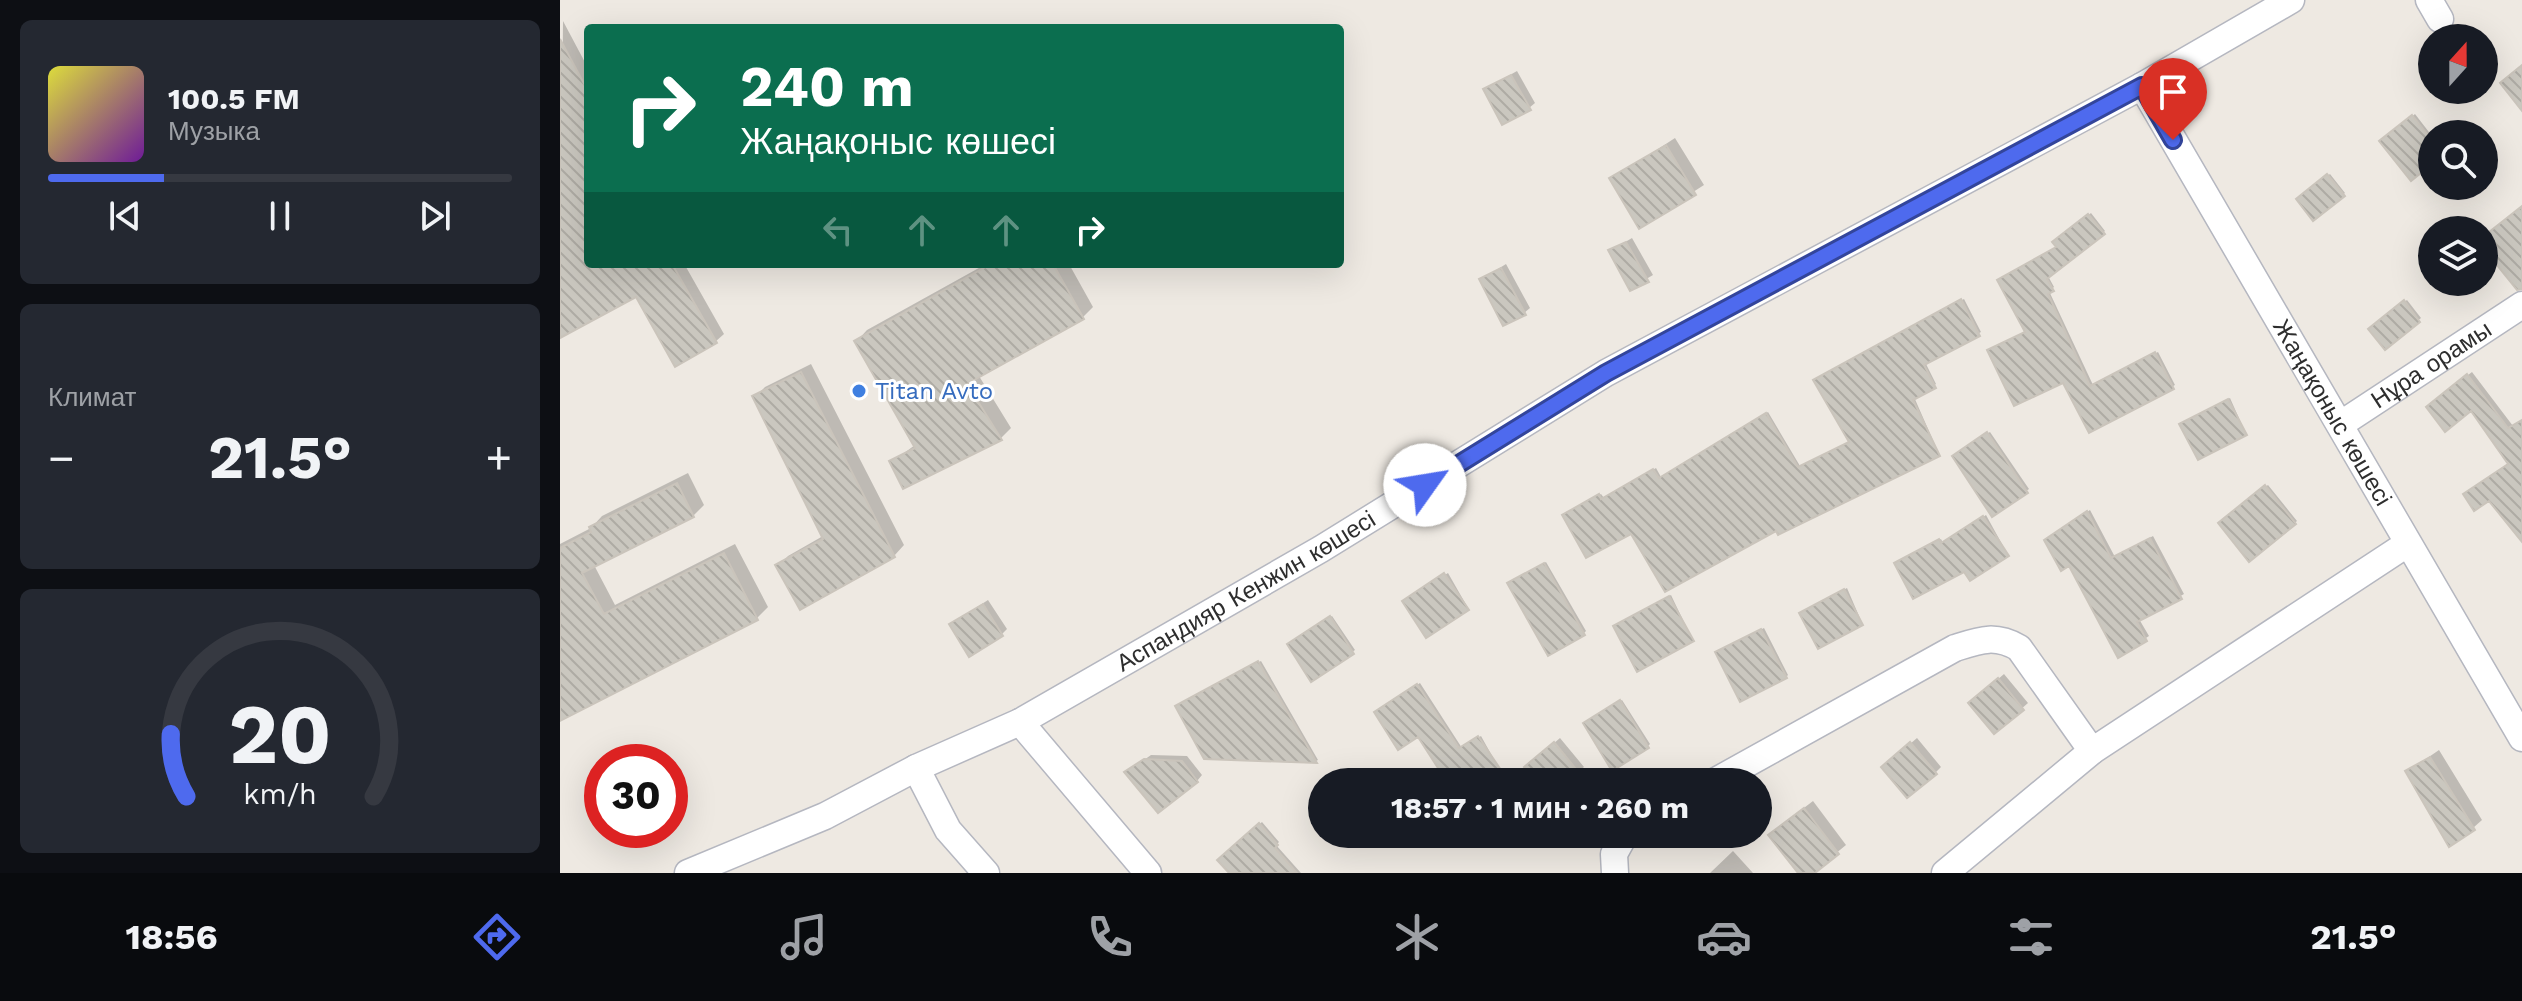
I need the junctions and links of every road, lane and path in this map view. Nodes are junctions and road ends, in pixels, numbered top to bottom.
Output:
1 (2291, 0) edge
2 (2142, 86) junction
3 (2522, 305) edge
4 (2341, 424) junction
5 (2407, 544) junction
6 (1020, 722) junction
7 (2521, 734) edge
8 (2092, 751) junction
9 (916, 768) junction
10 (1739, 768) edge
11 (1617, 848) edge
12 (688, 873) edge
13 (986, 873) edge
14 (1148, 873) edge
15 (1615, 873) edge
16 (1945, 873) edge

1 - 2 street, Аспандияр Кенжин көшесі
2 - 4 street, Жаңақоныс көшесі
2 - 6 street, Аспандияр Кенжин көшесі
3 - 4 street, Нұра орамы
4 - 5 street, Жаңақоныс көшесі
5 - 7 street, Жаңақоныс көшесі
5 - 8 street
6 - 9 street, Аспандияр Кенжин көшесі
6 - 14 street
8 - 10 street
8 - 16 street
9 - 12 street, Аспандияр Кенжин көшесі
9 - 13 street
11 - 15 street

